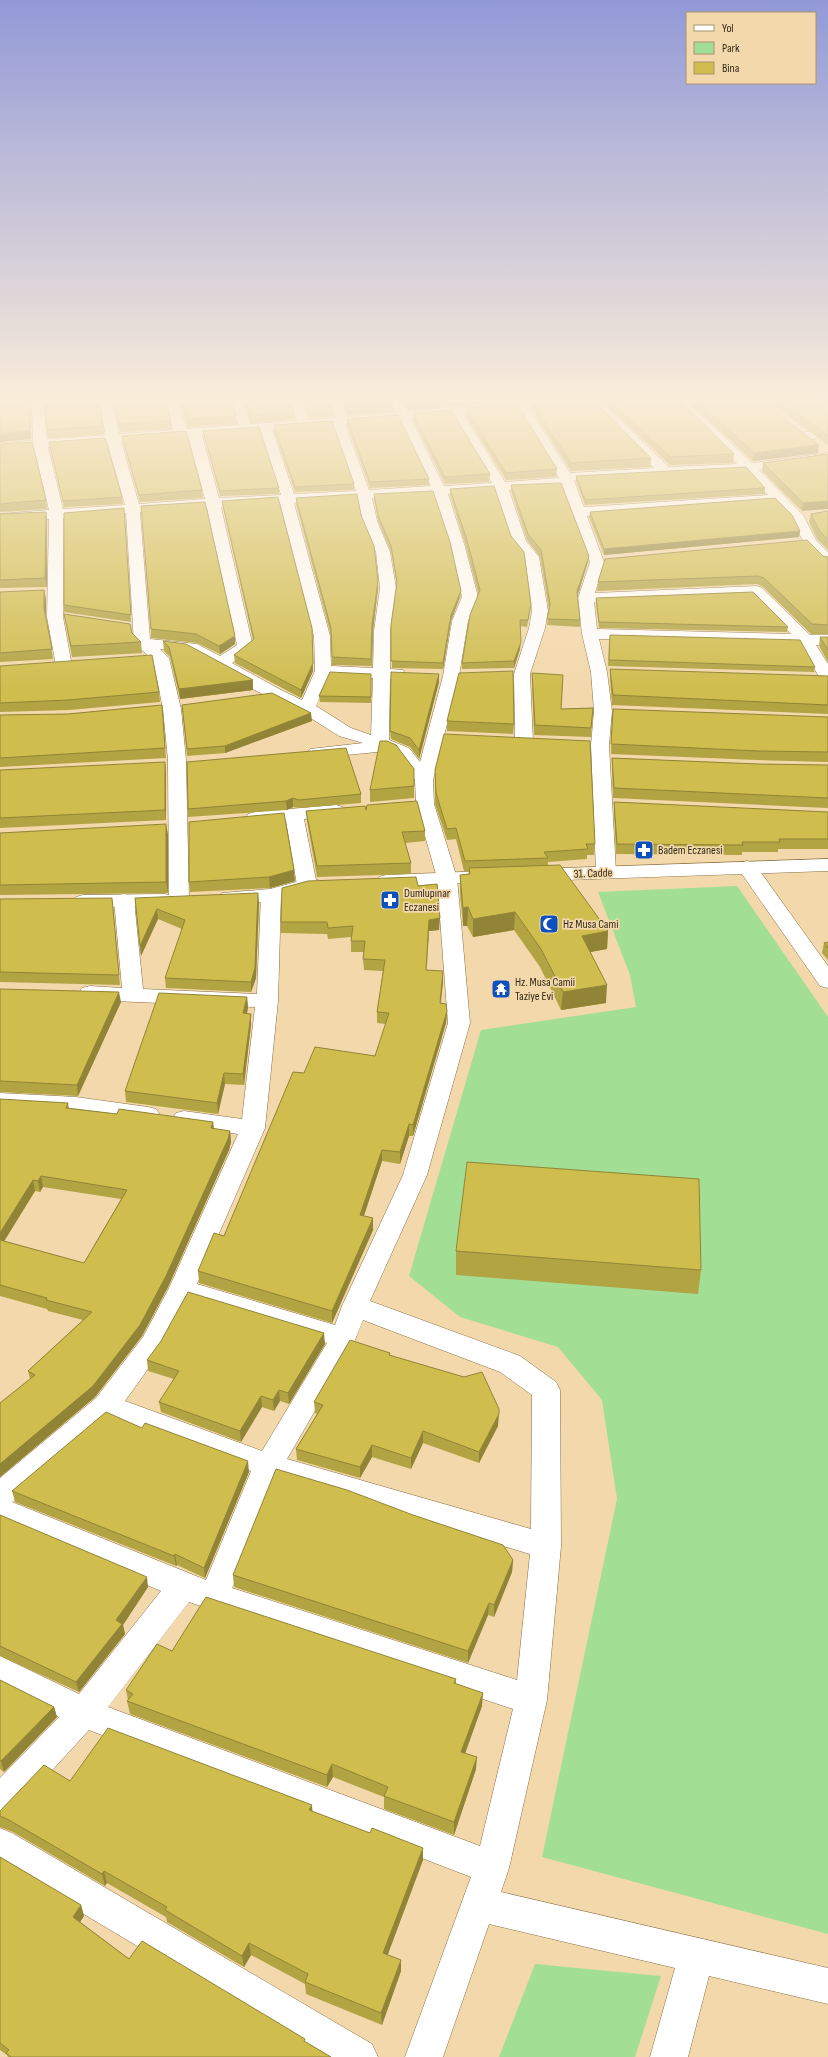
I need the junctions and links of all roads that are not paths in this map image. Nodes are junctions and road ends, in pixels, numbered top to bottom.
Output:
1 (53, 499) edge
2 (130, 499) edge
3 (212, 499) edge
4 (288, 499) joint
5 (365, 499) edge
6 (442, 499) edge
7 (504, 499) edge
8 (574, 499) edge
9 (764, 499) edge
10 (779, 499) edge
11 (213, 503) junction
12 (133, 509) junction
13 (579, 512) junction
14 (56, 514) junction
15 (813, 516) edge
16 (0, 518) edge
17 (798, 518) junction
18 (810, 542) junction
19 (794, 543) edge
20 (828, 561) edge
21 (54, 592) junction
22 (38, 593) edge
23 (586, 598) junction
24 (590, 634) junction
25 (804, 638) junction
26 (138, 640) junction
27 (828, 640) edge
28 (222, 663) junction
29 (64, 666) edge
30 (323, 671) junction
31 (383, 674) junction
32 (413, 675) edge
33 (823, 678) edge
34 (275, 694) junction
35 (251, 698) edge
36 (307, 708) junction
37 (525, 742) edge
38 (387, 745) junction
39 (301, 754) edge
40 (424, 780) junction
41 (355, 809) edge
42 (294, 814) junction
43 (239, 820) edge
44 (828, 865) edge
45 (747, 867) junction
46 (606, 872) junction
47 (447, 878) junction
48 (369, 882) edge
49 (330, 884) edge
50 (307, 885) junction
51 (271, 894) junction
52 (194, 899) junction
53 (124, 900) junction
54 (62, 901) edge
55 (828, 981) edge
56 (70, 992) edge
57 (133, 994) junction
58 (267, 1000) junction
59 (0, 1101) edge
60 (253, 1128) junction
61 (182, 1289) junction
62 (355, 1306) junction
63 (344, 1338) junction
64 (106, 1406) junction
65 (268, 1465) junction
66 (2, 1509) edge
67 (546, 1546) junction
68 (183, 1586) junction
69 (214, 1596) junction
70 (0, 1671) edge
71 (531, 1700) junction
72 (84, 1713) junction
73 (0, 1802) edge
74 (0, 1845) edge
75 (492, 1868) junction
76 (478, 1904) junction
77 (696, 1955) junction
78 (828, 1986) edge
79 (359, 2057) edge
80 (424, 2057) edge
81 (669, 2057) edge

1 - 14 street
2 - 12 street
3 - 11 street
4 - 11 street
4 - 30 street
5 - 31 street
6 - 40 street
7 - 37 street
8 - 13 street
9 - 13 street
10 - 17 street
11 - 12 street
11 - 28 street
12 - 14 street
12 - 26 street
13 - 23 street
14 - 16 street
14 - 21 street
15 - 17 street
17 - 18 street
18 - 19 street
18 - 20 street
21 - 22 street
21 - 29 street
23 - 24 street
23 - 25 street
24 - 25 street
24 - 46 street
25 - 27 street
25 - 33 street
26 - 28 street
26 - 52 street
28 - 34 street
30 - 31 street
30 - 36 street
31 - 32 street
31 - 38 street
34 - 35 street
34 - 36 street
36 - 38 street
38 - 39 street
38 - 40 street
40 - 47 street
41 - 42 street
42 - 43 street
42 - 50 street
44 - 45 street, 31. Cadde
45 - 46 street, 31. Cadde
45 - 55 street
46 - 47 street, 31. Cadde
47 - 48 street, 31. Cadde
47 - 62 street
49 - 50 street
50 - 51 street
51 - 52 street
51 - 58 street
52 - 53 street
53 - 54 street
53 - 57 street
56 - 57 street
57 - 58 street
58 - 60 street
59 - 60 street
60 - 61 street
61 - 63 street
61 - 64 street
62 - 63 street
62 - 67 street
63 - 65 street
64 - 65 street
64 - 66 street
65 - 67 street
65 - 69 street
66 - 68 street
67 - 71 street
68 - 69 street
68 - 72 street
69 - 71 street
70 - 72 street
71 - 75 street
72 - 73 street
72 - 75 street
74 - 79 street
75 - 76 street
76 - 77 street
76 - 80 street
77 - 78 street
77 - 81 street

